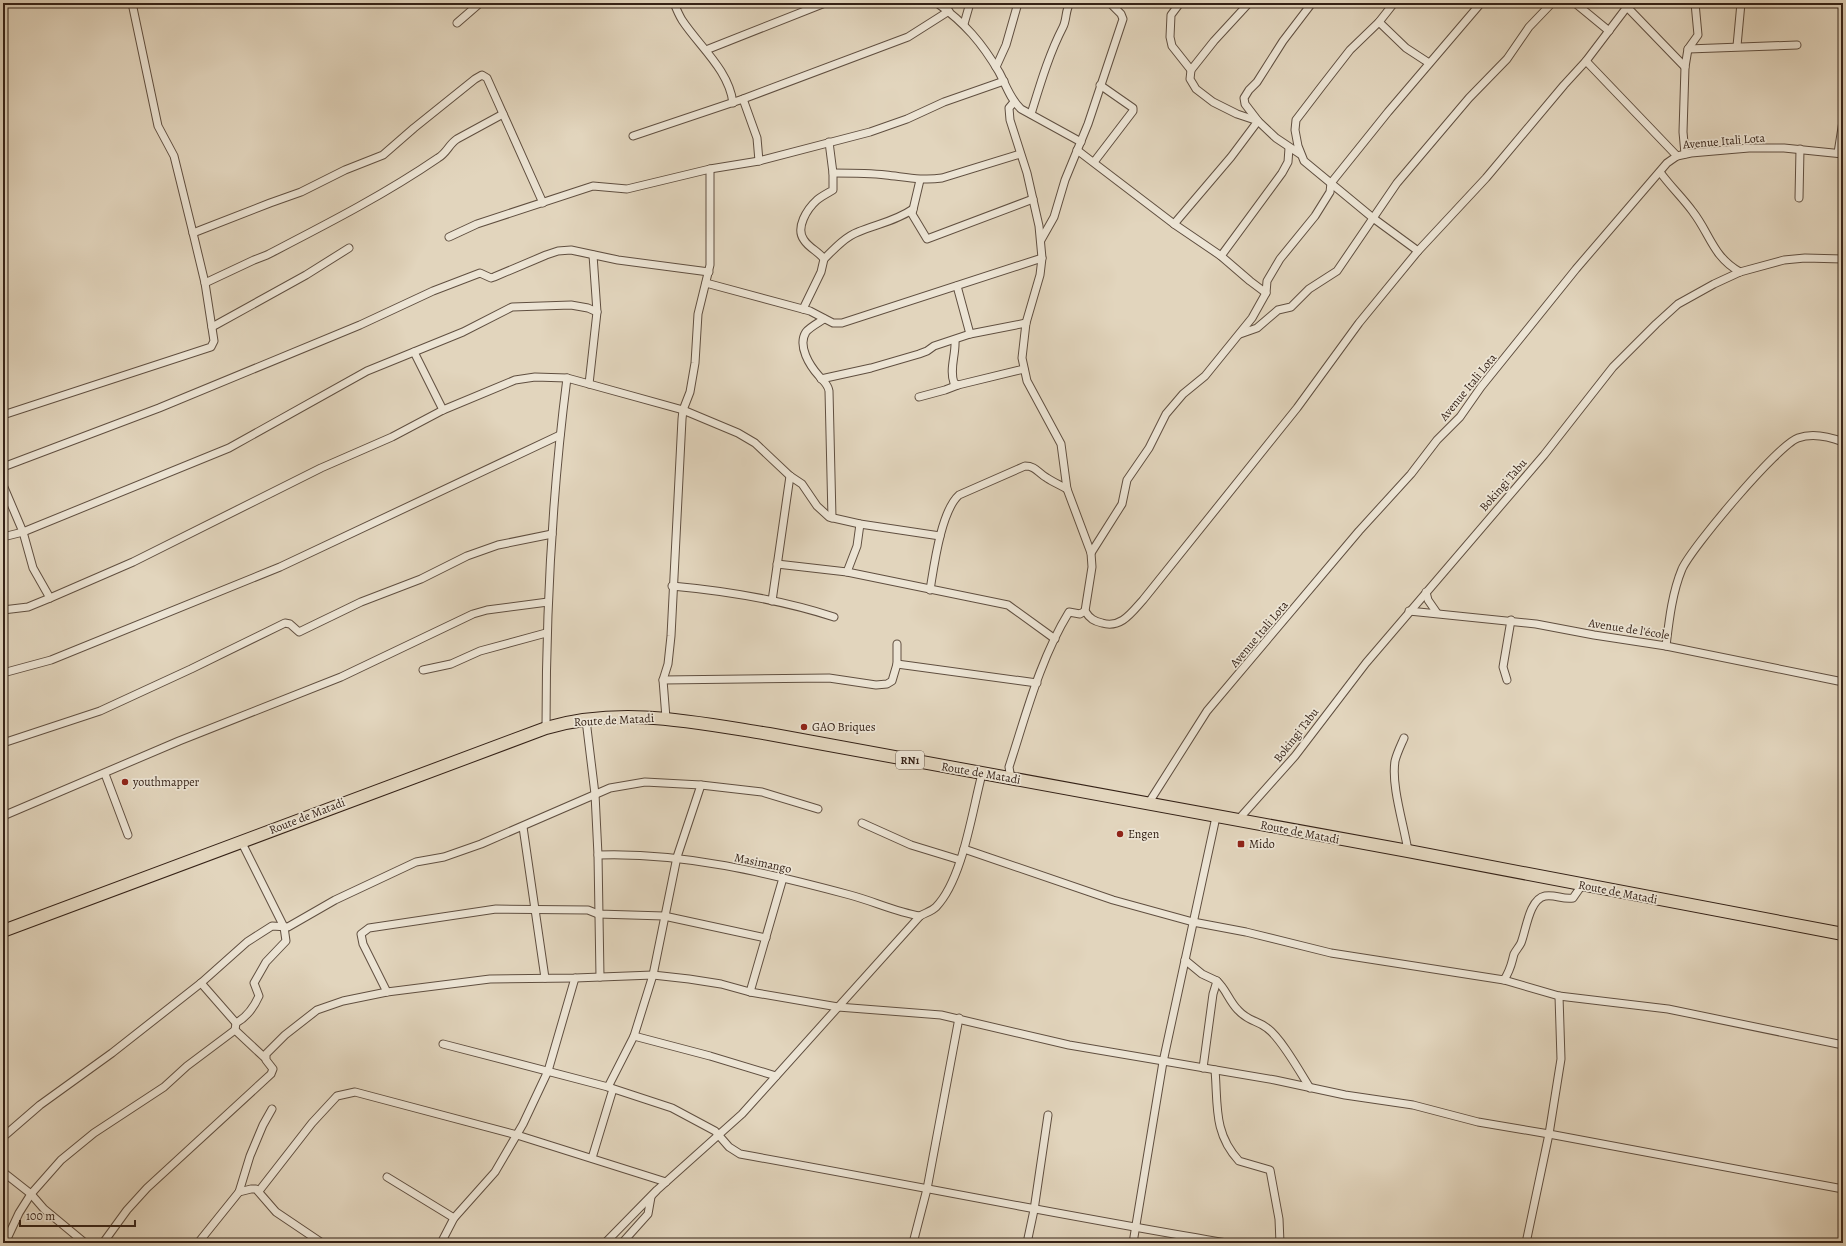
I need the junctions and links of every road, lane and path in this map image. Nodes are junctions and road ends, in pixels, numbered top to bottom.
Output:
1 (132, 3) edge
2 (480, 3) edge
3 (674, 3) edge
4 (825, 3) edge
5 (937, 3) edge
6 (970, 3) edge
7 (1018, 3) edge
8 (1070, 3) edge
9 (1110, 3) edge
10 (1180, 3) edge
11 (1249, 3) edge
12 (1312, 3) edge
13 (1394, 3) edge
14 (1481, 3) edge
15 (1552, 3) edge
16 (1575, 3) edge
17 (1695, 3) edge
18 (1741, 3) edge
19 (1628, 5) edge
20 (949, 11) junction
21 (1379, 22) junction
22 (457, 23) dead end
23 (964, 24) junction
24 (1609, 31) junction
25 (1737, 46) junction
26 (1797, 46) dead end
27 (1688, 49) junction
28 (706, 50) junction
29 (1586, 61) junction
30 (1429, 62) junction
31 (996, 67) junction
32 (1685, 67) junction
33 (1191, 70) junction
34 (1004, 81) junction
35 (1100, 85) junction
36 (743, 99) junction
37 (1014, 102) junction
38 (733, 103) junction
39 (503, 114) junction
40 (1031, 114) junction
41 (1258, 121) junction
42 (1843, 121) edge
43 (633, 136) dead end
44 (829, 142) junction
45 (1081, 142) junction
46 (1289, 148) junction
47 (1800, 149) junction
48 (1077, 150) junction
49 (1020, 154) junction
50 (1300, 154) junction
51 (1685, 154) junction
52 (1840, 154) edge
53 (1677, 156) junction
54 (759, 161) junction
55 (1094, 162) junction
56 (710, 169) junction
57 (1660, 172) junction
58 (833, 173) junction
59 (920, 180) junction
60 (1331, 183) junction
61 (1033, 198) junction
62 (1799, 198) dead end
63 (543, 203) junction
64 (913, 208) junction
65 (1373, 218) junction
66 (1174, 224) junction
67 (193, 233) junction
68 (448, 237) dead end
69 (1041, 240) junction
70 (349, 248) dead end
71 (1418, 251) junction
72 (593, 255) junction
73 (1221, 256) junction
74 (1042, 258) junction
75 (824, 259) junction
76 (1843, 259) edge
77 (709, 272) junction
78 (1740, 272) junction
79 (205, 283) junction
80 (706, 283) junction
81 (957, 286) junction
82 (1266, 293) junction
83 (803, 309) junction
84 (597, 312) junction
85 (824, 319) junction
86 (1026, 323) junction
87 (212, 327) junction
88 (970, 334) junction
89 (1240, 334) junction
90 (955, 340) junction
91 (414, 352) junction
92 (1024, 369) junction
93 (566, 378) junction
94 (821, 379) junction
95 (589, 384) junction
96 (958, 385) junction
97 (919, 397) dead end
98 (443, 410) junction
99 (683, 410) junction
100 (3, 415) edge
101 (560, 435) junction
102 (1843, 442) edge
103 (3, 467) edge
104 (790, 476) junction
105 (3, 485) edge
106 (1067, 489) junction
107 (832, 518) junction
108 (860, 524) junction
109 (23, 532) junction
110 (552, 534) junction
111 (940, 536) junction
112 (3, 537) edge
113 (1091, 554) junction
114 (777, 564) junction
115 (847, 572) junction
116 (672, 586) junction
117 (930, 590) junction
118 (1426, 592) junction
119 (50, 598) junction
120 (772, 601) junction
121 (548, 602) junction
122 (3, 610) edge
123 (1085, 611) junction
124 (1410, 611) junction
125 (1437, 613) junction
126 (834, 618) dead end
127 (1511, 620) junction
128 (546, 633) junction
129 (1055, 639) junction
130 (897, 644) dead end
131 (1666, 646) junction
132 (897, 664) junction
133 (423, 670) dead end
134 (3, 673) edge
135 (663, 680) junction
136 (1507, 680) dead end
137 (1843, 682) edge
138 (1037, 683) junction
139 (666, 718) junction
140 (586, 720) junction
141 (546, 728) junction
142 (1404, 738) dead end
143 (3, 743) edge
144 (105, 774) junction
145 (982, 774) junction
146 (1011, 778) junction
147 (702, 785) junction
148 (595, 794) junction
149 (1148, 804) junction
150 (818, 809) dead end
151 (3, 816) edge
152 (1216, 817) junction
153 (1238, 820) junction
154 (862, 823) dead end
155 (523, 827) junction
156 (128, 835) dead end
157 (241, 841) junction
158 (964, 849) junction
159 (1408, 851) junction
160 (598, 855) junction
161 (677, 857) junction
162 (960, 860) junction
163 (783, 878) junction
164 (1582, 885) junction
165 (535, 910) junction
166 (598, 914) junction
167 (664, 916) junction
168 (920, 916) junction
169 (1193, 922) junction
170 (284, 927) junction
171 (3, 931) edge
172 (1843, 934) edge
173 (766, 938) junction
174 (1185, 960) junction
175 (653, 975) junction
176 (600, 977) junction
177 (545, 978) junction
178 (576, 978) junction
179 (1504, 980) junction
180 (1217, 981) junction
181 (200, 983) junction
182 (387, 992) junction
183 (750, 992) junction
184 (1559, 996) junction
185 (838, 1008) junction
186 (959, 1018) junction
187 (235, 1026) junction
188 (634, 1036) junction
189 (443, 1044) dead end
190 (1843, 1045) edge
191 (265, 1058) junction
192 (1163, 1062) junction
193 (1203, 1068) junction
194 (1215, 1070) junction
195 (548, 1072) junction
196 (776, 1076) junction
197 (611, 1088) junction
198 (1310, 1088) junction
199 (272, 1109) dead end
200 (1048, 1115) dead end
201 (1549, 1134) junction
202 (517, 1135) junction
203 (717, 1136) junction
204 (3, 1137) edge
205 (592, 1158) junction
206 (3, 1172) edge
207 (387, 1177) dead end
208 (666, 1182) junction
209 (927, 1189) junction
210 (1843, 1189) edge
211 (259, 1191) junction
212 (238, 1192) junction
213 (31, 1194) junction
214 (651, 1197) junction
215 (1034, 1210) junction
216 (454, 1218) junction
217 (1135, 1228) junction
218 (5, 1243) edge
219 (85, 1243) edge
220 (103, 1243) edge
221 (198, 1243) edge
222 (322, 1243) edge
223 (441, 1243) edge
224 (605, 1243) edge
225 (622, 1243) edge
226 (913, 1243) edge
227 (1027, 1243) edge
228 (1133, 1243) edge
229 (1227, 1243) edge
230 (1280, 1243) edge
231 (1526, 1243) edge

1 - 67 street
2 - 22 street
3 - 28 street
4 - 28 street
5 - 20 street
6 - 23 street
7 - 31 street
8 - 40 street
9 - 35 street
10 - 33 street
11 - 33 street
12 - 41 street
13 - 21 street
14 - 30 street
15 - 65 street
16 - 24 street
17 - 27 street
18 - 25 street
19 - 24 street
19 - 32 street
20 - 23 street
20 - 36 street
21 - 30 street
21 - 50 street
23 - 31 street
24 - 29 street
25 - 26 street
25 - 27 street
27 - 32 street
28 - 38 street
29 - 53 street
29 - 71 street
30 - 60 street
31 - 34 street
32 - 51 street
33 - 41 street
34 - 37 street
34 - 44 street
35 - 45 street
35 - 55 street
36 - 38 street
36 - 54 street
37 - 40 street
37 - 49 street
38 - 43 street
39 - 63 street
39 - 67 street
39 - 79 street
40 - 45 street
41 - 46 street
41 - 66 street
42 - 52 street
44 - 54 street
44 - 58 street
45 - 48 street
46 - 50 street
46 - 73 street
47 - 51 street, Avenue Itali Lota
47 - 52 street, Avenue Itali Lota
47 - 62 street
48 - 55 street
48 - 69 street
49 - 59 street
49 - 61 street
50 - 60 street
51 - 53 street, Avenue Itali Lota
53 - 57 street, Avenue Itali Lota
54 - 56 street
55 - 66 street
56 - 63 street
56 - 77 street
57 - 78 street
57 - 149 street, Avenue Itali Lota
58 - 59 street
58 - 75 street
59 - 64 street
60 - 65 street
60 - 82 street
61 - 64 street
61 - 69 street
63 - 68 street
64 - 75 street
65 - 71 street
65 - 89 street
66 - 73 street
67 - 79 street
69 - 74 street
70 - 87 street
71 - 123 street
72 - 77 street
72 - 84 street
72 - 103 street
73 - 82 street
74 - 81 street
74 - 86 street
75 - 83 street
76 - 78 street, Bokingi Tabu
77 - 80 street
78 - 118 street, Bokingi Tabu
79 - 87 street
80 - 83 street
80 - 99 street
81 - 85 street
81 - 88 street
82 - 89 street
83 - 85 street
84 - 91 street
84 - 95 street
85 - 94 street
86 - 88 street
86 - 92 street
87 - 100 street
88 - 90 street
89 - 113 street
90 - 94 street
90 - 96 street
91 - 98 street
91 - 109 street
92 - 96 street
92 - 106 street
93 - 95 street
93 - 98 street
93 - 101 street
94 - 107 street
95 - 99 street
96 - 97 street
98 - 119 street
99 - 104 street
99 - 116 street
101 - 110 street
101 - 134 street
102 - 131 street
104 - 107 street
104 - 114 street
105 - 109 street
106 - 111 street
106 - 113 street
107 - 108 street
108 - 111 street
108 - 115 street
109 - 112 street
109 - 119 street
110 - 121 street
110 - 143 street
111 - 117 street
113 - 123 street
114 - 115 street
114 - 120 street
115 - 117 street
116 - 120 street
116 - 135 street
117 - 129 street
118 - 124 street, Bokingi Tabu
118 - 125 street
119 - 122 street
120 - 126 street
121 - 128 street
121 - 144 street
123 - 129 street
124 - 125 street, Avenue de l'école
124 - 153 street, Bokingi Tabu
125 - 127 street, Avenue de l'école
127 - 131 street, Avenue de l'école
127 - 136 street
128 - 133 street
128 - 141 street
129 - 138 street
130 - 132 street
131 - 137 street, Avenue de l'école
132 - 135 street
132 - 138 street
135 - 139 street
138 - 146 street
139 - 140 highway, Route de Matadi / RN1
139 - 145 highway, Route de Matadi / RN1
140 - 141 highway, Route de Matadi / RN1
140 - 148 street
141 - 157 highway, Route de Matadi / RN1
142 - 159 street
144 - 151 street
144 - 156 street
145 - 146 highway, Route de Matadi / RN1
145 - 158 street
146 - 149 highway, Route de Matadi / RN1
147 - 148 street
147 - 150 street
147 - 161 street
148 - 155 street
148 - 160 street
149 - 152 highway, Route de Matadi / RN1
152 - 153 highway, Route de Matadi / RN1
152 - 169 street
153 - 159 highway, Route de Matadi / RN1
154 - 162 street
155 - 165 street
155 - 170 street
157 - 170 street
157 - 171 highway, Route de Matadi / RN1
158 - 162 street
158 - 169 street
159 - 164 highway, Route de Matadi / RN1
160 - 161 street, Masimango
160 - 166 street
161 - 163 street, Masimango
161 - 167 street
162 - 168 street
163 - 168 street, Masimango
163 - 173 street
164 - 172 highway, Route de Matadi / RN1
164 - 179 street
165 - 166 street
165 - 177 street
165 - 182 street
166 - 167 street
166 - 176 street
167 - 173 street
167 - 175 street
168 - 185 street
169 - 174 street
169 - 179 street
170 - 181 street
170 - 187 street
173 - 183 street
174 - 180 street
174 - 192 street
175 - 176 street
175 - 183 street
175 - 188 street
176 - 178 street
177 - 178 street
177 - 182 street
178 - 195 street
179 - 184 street
180 - 193 street
180 - 198 street
181 - 187 street
181 - 204 street
182 - 191 street
183 - 185 street
184 - 190 street
184 - 201 street
185 - 186 street
185 - 196 street
186 - 192 street
186 - 209 street
187 - 191 street
187 - 213 street
188 - 196 street
188 - 197 street
189 - 195 street
191 - 220 street
192 - 193 street
192 - 217 street
193 - 194 street
194 - 198 street
194 - 230 street
195 - 197 street
195 - 202 street
196 - 203 street
197 - 203 street
197 - 205 street
198 - 201 street
199 - 212 street
200 - 215 street
201 - 210 street
201 - 231 street
202 - 205 street
202 - 211 street
202 - 216 street
203 - 208 street
203 - 209 street
205 - 208 street
206 - 213 street
207 - 216 street
208 - 214 street
209 - 215 street
209 - 226 street
211 - 212 street
211 - 222 street
212 - 221 street
213 - 218 street
213 - 219 street
214 - 224 street
214 - 225 street
215 - 217 street
215 - 227 street
216 - 223 street
217 - 228 street
217 - 229 street

